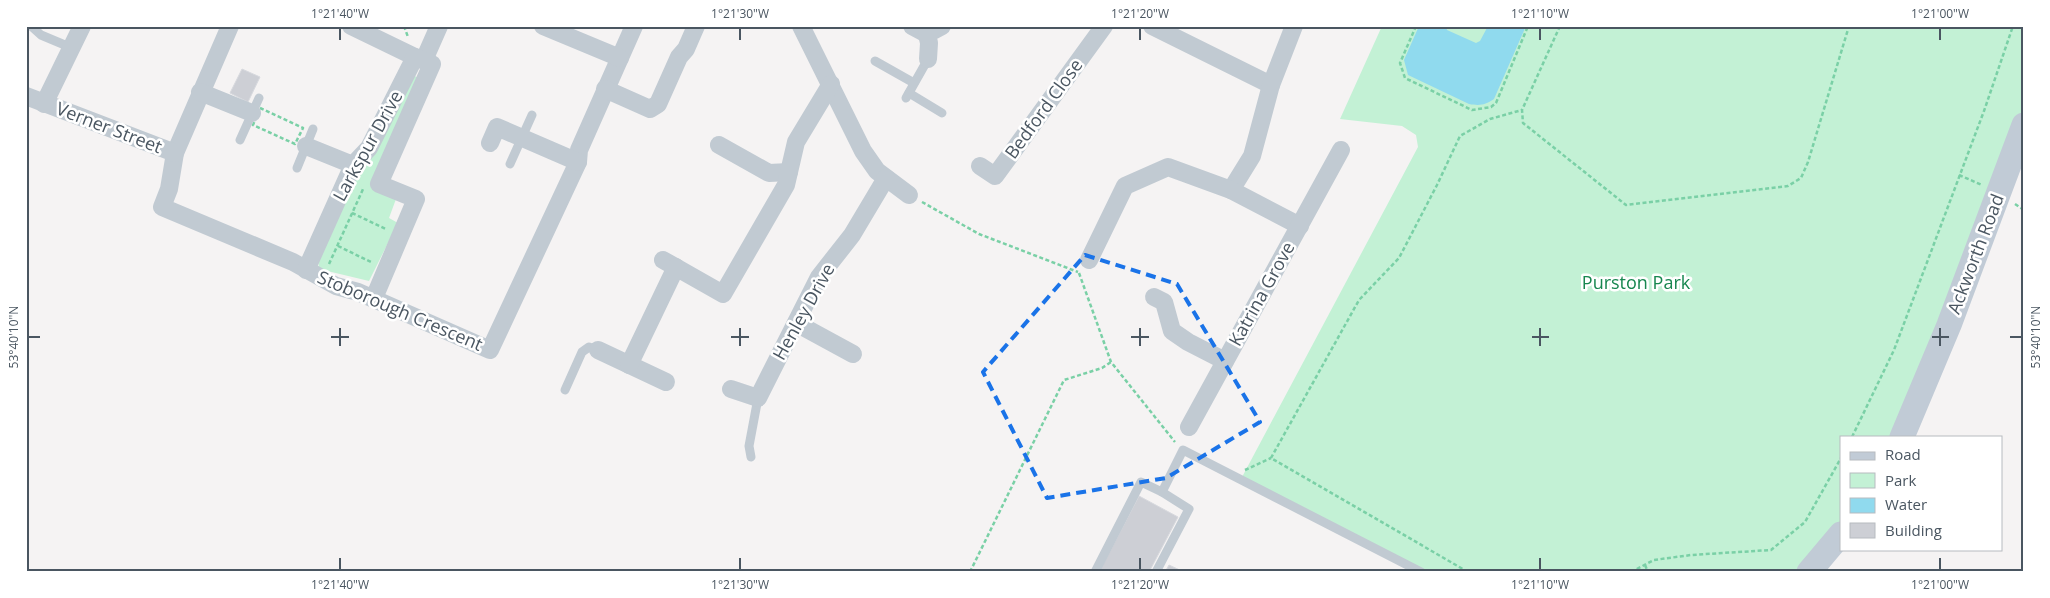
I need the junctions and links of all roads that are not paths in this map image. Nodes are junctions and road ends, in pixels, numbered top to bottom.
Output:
1 (31, 26) edge
2 (82, 26) edge
3 (230, 26) edge
4 (350, 26) edge
5 (439, 26) edge
6 (543, 26) edge
7 (634, 26) edge
8 (696, 26) edge
9 (801, 26) edge
10 (1104, 26) edge
11 (1152, 26) edge
12 (1294, 26) edge
13 (927, 29) edge
14 (72, 48) junction
15 (419, 58) junction
16 (620, 58) junction
17 (928, 59) joint
18 (875, 61) dead end
19 (914, 83) junction
20 (831, 84) junction
21 (1271, 85) junction
22 (605, 89) junction
23 (200, 92) junction
24 (26, 96) edge
25 (44, 104) junction
26 (257, 106) joint
27 (942, 112) dead end
28 (532, 115) dead end
29 (2024, 125) edge
30 (313, 129) dead end
31 (522, 138) junction
32 (240, 140) dead end
33 (490, 143) dead end
34 (719, 144) dead end
35 (306, 146) junction
36 (1341, 150) dead end
37 (174, 152) junction
38 (578, 162) junction
39 (510, 164) dead end
40 (353, 165) junction
41 (980, 166) dead end
42 (297, 168) dead end
43 (789, 172) junction
44 (886, 178) junction
45 (1232, 190) junction
46 (910, 195) road end
47 (1300, 226) junction
48 (1084, 266) road end
49 (306, 270) junction
50 (1154, 297) dead end
51 (374, 298) junction
52 (796, 322) junction
53 (598, 350) joint
54 (853, 354) dead end
55 (1225, 361) junction
56 (629, 365) junction
57 (666, 382) dead end
58 (731, 388) dead end
59 (565, 390) dead end
60 (758, 398) junction
61 (1189, 427) dead end
62 (1902, 436) edge
63 (751, 457) dead end
64 (1162, 492) junction
65 (1840, 535) edge
66 (1095, 572) edge
67 (1156, 572) edge
68 (1421, 572) edge
69 (1809, 572) edge

1 - 14 lane
2 - 14 street, Verner Street
3 - 23 street, Stoborough Crescent
4 - 15 street
5 - 15 street, Larkspur Drive
6 - 16 street
7 - 16 street, Stoborough Crescent
8 - 22 street
9 - 20 street
10 - 41 street, Bedford Close
11 - 21 street
12 - 21 street
13 - 17 street
14 - 25 street, Verner Street
15 - 40 street, Larkspur Drive
15 - 51 street
16 - 22 street, Stoborough Crescent
17 - 19 lane
18 - 19 lane
19 - 27 lane
20 - 43 street
20 - 44 street
21 - 45 street
22 - 38 street, Stoborough Crescent
23 - 26 street
23 - 37 street, Stoborough Crescent
24 - 25 street, Verner Street
25 - 37 street, Verner Street
26 - 32 lane
28 - 31 lane
29 - 62 main road, Ackworth Road
30 - 35 lane
31 - 33 street
31 - 38 street
31 - 39 lane
34 - 43 street
35 - 40 street
35 - 42 lane
36 - 47 street, Katrina Grove
37 - 49 street, Stoborough Crescent
38 - 51 street, Stoborough Crescent
40 - 49 street, Larkspur Drive
43 - 56 street
44 - 46 street
44 - 52 street, Henley Drive
45 - 47 street, Katrina Grove
45 - 48 street, Katrina Grove
47 - 55 street, Katrina Grove
49 - 51 street, Stoborough Crescent
50 - 55 street, Katrina Grove
52 - 54 street
52 - 60 street, Henley Drive
53 - 56 street
53 - 59 lane
55 - 61 street, Katrina Grove
56 - 57 street
58 - 60 street
60 - 63 lane
64 - 66 lane
64 - 67 lane
64 - 68 lane
65 - 69 main road

